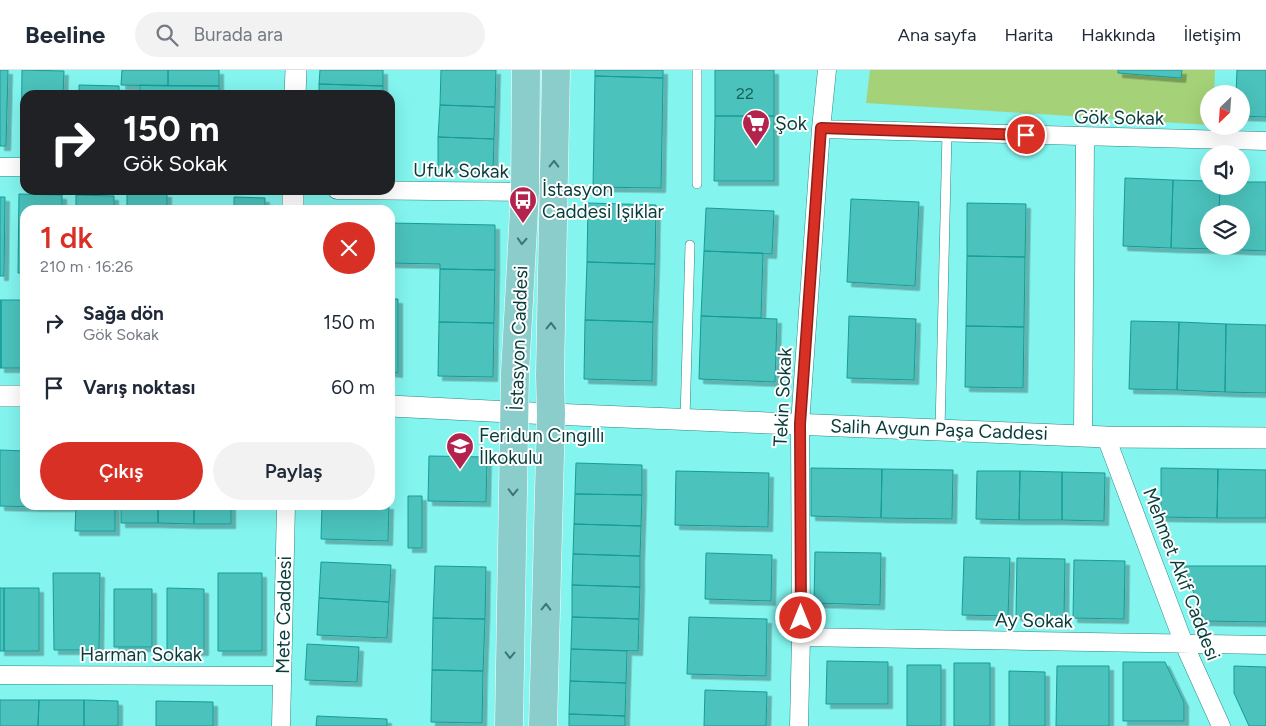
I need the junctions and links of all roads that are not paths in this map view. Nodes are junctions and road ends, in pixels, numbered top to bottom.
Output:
1 (296, 70) edge
2 (526, 70) edge
3 (556, 70) edge
4 (697, 70) edge
5 (827, 70) edge
6 (295, 90) edge
7 (821, 128) junction
8 (947, 133) junction
9 (1085, 137) junction
10 (1266, 142) edge
11 (0, 167) edge
12 (20, 167) edge
13 (697, 184) dead end
14 (395, 191) edge
15 (525, 192) junction
16 (690, 245) dead end
17 (0, 396) edge
18 (20, 396) edge
19 (395, 406) edge
20 (515, 412) junction
21 (551, 414) junction
22 (685, 419) junction
23 (800, 424) junction
24 (940, 430) junction
25 (1083, 435) junction
26 (1106, 436) junction
27 (1266, 438) edge
28 (286, 510) edge
29 (801, 637) junction
30 (1184, 644) junction
31 (1266, 645) edge
32 (0, 675) edge
33 (282, 676) junction
34 (282, 726) edge
35 (509, 726) edge
36 (543, 726) edge
37 (799, 726) edge
38 (1222, 726) edge

1 - 6 street
2 - 15 main road, İstasyon Caddesi
21 -> 3 main road, İstasyon Caddesi
4 - 13 lane
5 - 7 street, Tekin Sokak
7 - 8 street, Gök Sokak
7 - 23 street, Tekin Sokak
8 - 9 street, Gök Sokak
8 - 24 lane
9 - 10 street, Gök Sokak
9 - 25 street
11 - 12 street
14 - 15 street, Ufuk Sokak
15 -> 20 main road, İstasyon Caddesi
16 - 22 lane
17 - 18 street
19 - 20 street, Salih Avgun Paşa Caddesi
20 - 21 street, Salih Avgun Paşa Caddesi
20 -> 35 main road, İstasyon Caddesi
21 - 22 street, Salih Avgun Paşa Caddesi
36 -> 21 main road, İstasyon Caddesi
22 - 23 street, Salih Avgun Paşa Caddesi
23 - 24 street, Salih Avgun Paşa Caddesi
23 - 29 street, Tekin Sokak
24 - 25 street, Salih Avgun Paşa Caddesi
25 - 26 street, Salih Avgun Paşa Caddesi
26 - 27 street, Salih Avgun Paşa Caddesi
26 - 30 street, Mehmet Akif Caddesi
28 - 33 street, Mete Caddesi
29 - 30 street, Ay Sokak
29 - 37 street, Tekin Sokak
30 - 31 street, Ay Sokak
30 - 38 street, Mehmet Akif Caddesi
32 - 33 street, Harman Sokak
33 - 34 street, Mete Caddesi

